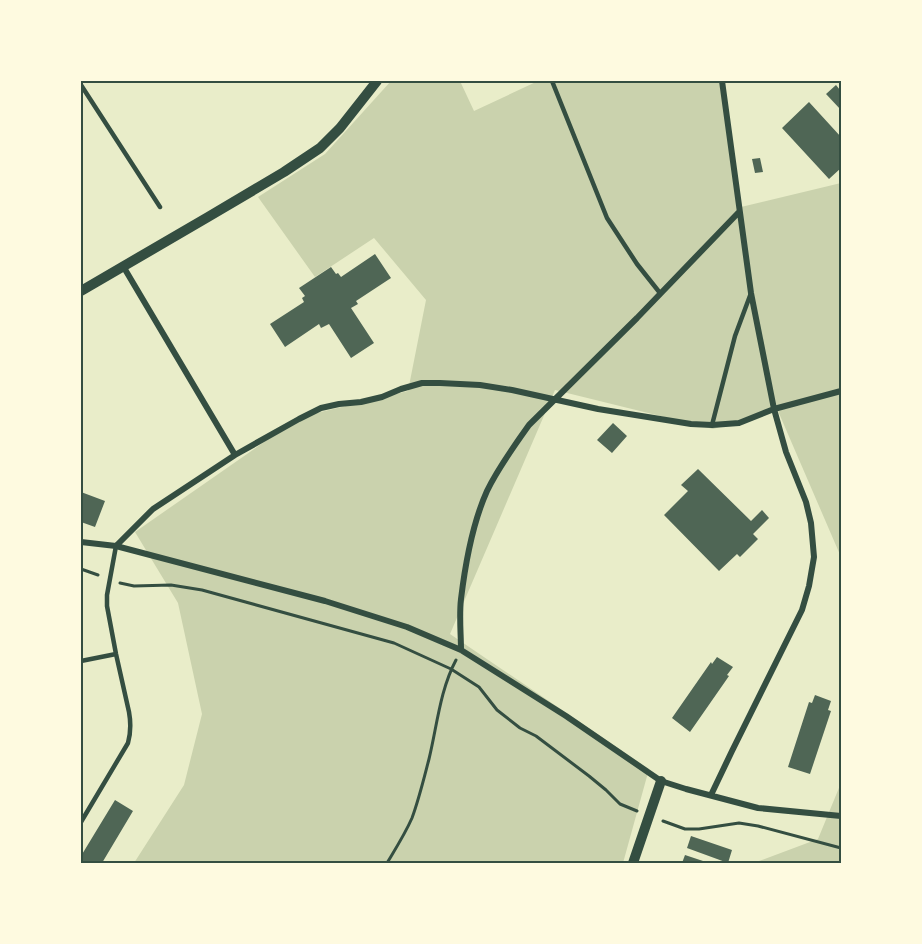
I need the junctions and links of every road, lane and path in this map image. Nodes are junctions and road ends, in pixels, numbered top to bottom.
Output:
1 (377, 81) edge
2 (552, 81) edge
3 (722, 81) edge
4 (81, 85) edge
5 (160, 207) dead end
6 (739, 212) junction
7 (123, 266) junction
8 (81, 291) edge
9 (660, 293) junction
10 (751, 293) junction
11 (841, 391) edge
12 (555, 400) junction
13 (774, 409) junction
14 (712, 425) junction
15 (235, 455) junction
16 (81, 542) edge
17 (116, 546) junction
18 (81, 569) edge
19 (98, 575) dead end
20 (120, 583) dead end
21 (461, 650) junction
22 (116, 654) junction
23 (81, 661) edge
24 (451, 669) junction
25 (661, 781) junction
26 (711, 795) junction
27 (649, 816) junction
28 (841, 816) edge
29 (81, 822) edge
30 (841, 848) edge
31 (387, 863) edge
32 (633, 863) edge

1 - 7 street
2 - 9 lane
3 - 6 street
4 - 5 lane
6 - 9 street
6 - 10 street
7 - 8 street
7 - 15 street
9 - 12 street
10 - 13 street
10 - 14 lane
11 - 13 street
12 - 14 street
12 - 15 street
12 - 21 street
13 - 14 street
13 - 26 street
15 - 17 street
16 - 17 street
17 - 21 street
17 - 22 lane
18 - 19 path
20 - 24 path
21 - 25 street
22 - 23 lane
22 - 29 lane
24 - 27 path
24 - 31 path
25 - 26 street
25 - 27 street
26 - 28 street
27 - 30 path
27 - 32 street

